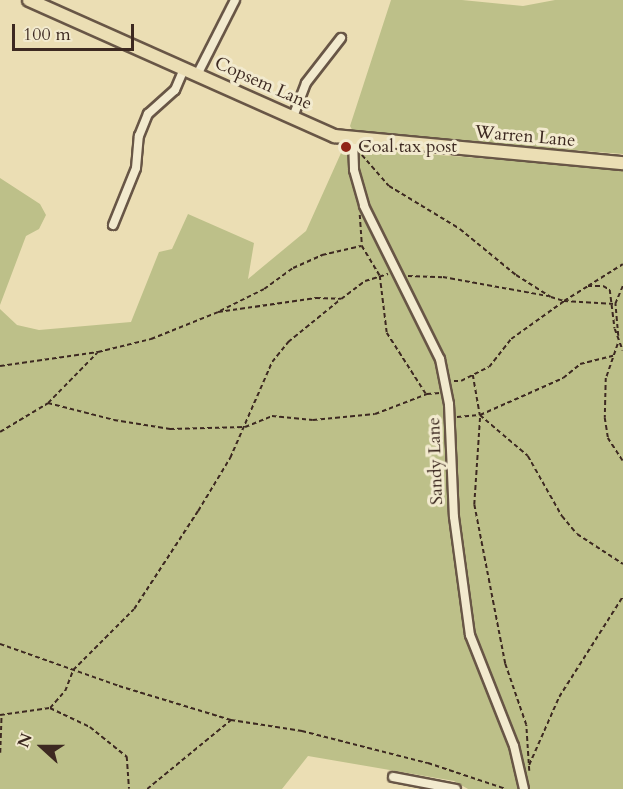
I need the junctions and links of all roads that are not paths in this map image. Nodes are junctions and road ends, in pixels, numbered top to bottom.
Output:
1 (29, 0) edge
2 (235, 0) edge
3 (341, 38) dead end
4 (184, 69) junction
5 (197, 75) junction
6 (294, 117) junction
7 (353, 140) junction
8 (623, 163) edge
9 (113, 225) dead end
10 (393, 777) dead end
11 (456, 789) edge
12 (524, 789) edge

1 - 4 main road, Copsem Lane
2 - 5 street
3 - 6 street
4 - 5 main road, Copsem Lane
4 - 9 street
5 - 6 main road, Copsem Lane
6 - 7 main road, Copsem Lane
7 - 8 main road, Warren Lane
7 - 12 street, Sandy Lane
10 - 11 street

